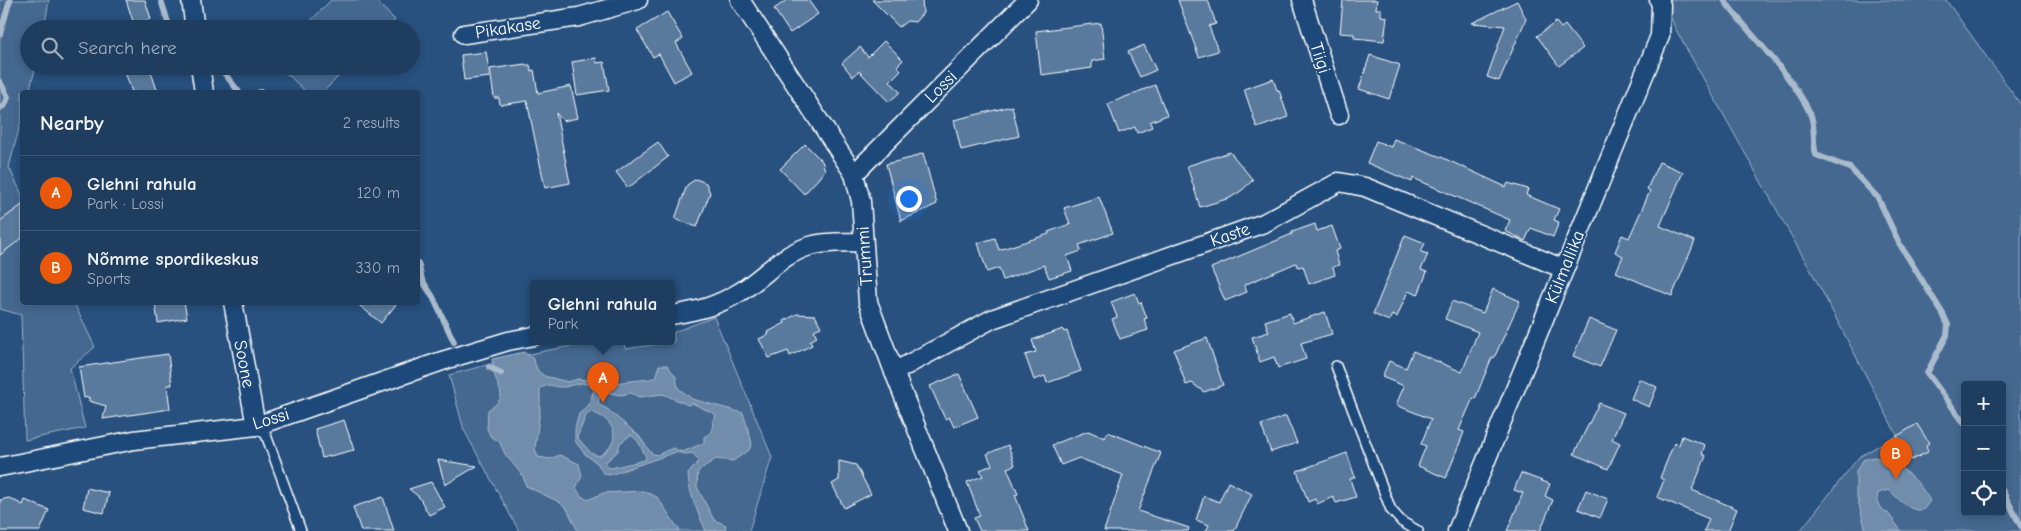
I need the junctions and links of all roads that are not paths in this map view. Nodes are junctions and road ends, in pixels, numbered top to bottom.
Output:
1 (191, 0) edge
2 (638, 0) edge
3 (740, 0) edge
4 (1028, 0) edge
5 (1302, 0) edge
6 (1659, 0) edge
7 (194, 20) edge
8 (464, 34) dead end
9 (201, 75) edge
10 (204, 90) edge
11 (1339, 116) dead end
12 (854, 174) junction
13 (864, 242) junction
14 (1564, 268) junction
15 (233, 305) edge
16 (675, 314) edge
17 (530, 337) edge
18 (1336, 366) dead end
19 (894, 372) junction
20 (256, 426) junction
21 (0, 467) edge
22 (301, 531) edge
23 (958, 531) edge
24 (1418, 531) edge
25 (1457, 531) edge

1 - 7 street
2 - 8 street, Pikakase
3 - 12 street, Trummi
4 - 12 street, Lossi
5 - 11 street, Tiigi
6 - 14 street, Külmallika
9 - 10 street
12 - 13 street, Trummi
13 - 16 street
13 - 19 street, Trummi
14 - 19 street, Kaste
14 - 25 street, Külmallika
15 - 20 street, Soone
17 - 20 street, Lossi
18 - 24 lane
19 - 23 street, Trummi
20 - 21 street, Lossi
20 - 22 lane

